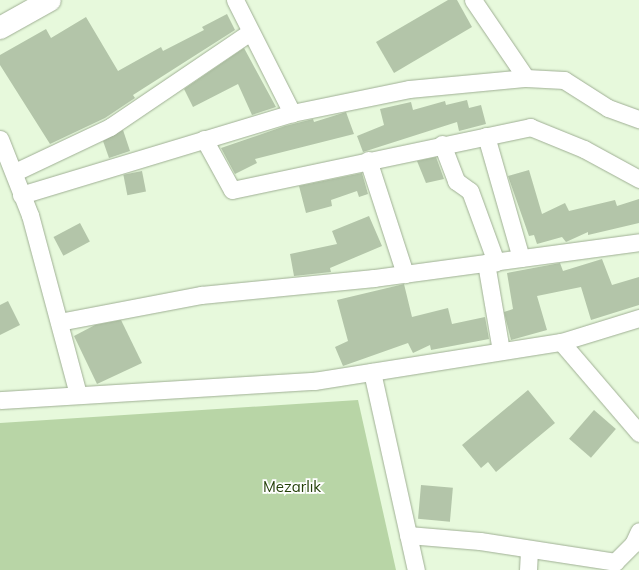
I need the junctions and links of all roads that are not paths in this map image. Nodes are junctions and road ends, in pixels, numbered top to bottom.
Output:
1 (50, 0) edge
2 (235, 0) edge
3 (473, 0) edge
4 (0, 28) edge
5 (249, 33) junction
6 (526, 78) junction
7 (292, 113) junction
8 (639, 119) edge
9 (486, 136) junction
10 (0, 139) edge
11 (204, 139) junction
12 (442, 144) junction
13 (368, 160) junction
14 (15, 172) junction
15 (639, 179) edge
16 (21, 195) junction
17 (639, 242) edge
18 (521, 258) junction
19 (491, 262) junction
20 (405, 274) junction
21 (639, 318) edge
22 (59, 322) junction
23 (561, 342) junction
24 (501, 351) junction
25 (372, 372) junction
26 (78, 394) junction
27 (0, 400) edge
28 (639, 433) edge
29 (639, 531) edge
30 (408, 535) junction
31 (529, 550) junction
32 (574, 564) edge
33 (416, 570) edge
34 (528, 570) edge

1 - 4 street
2 - 5 street
3 - 6 street
5 - 7 street
5 - 14 street
6 - 7 street
6 - 8 street
7 - 11 street
9 - 12 street
9 - 15 street
9 - 18 street
10 - 14 street
11 - 13 street
11 - 16 street
12 - 13 street
12 - 19 street
13 - 20 street
14 - 16 street
16 - 22 street
17 - 18 street
18 - 19 street
19 - 20 street
19 - 24 street
20 - 22 street
21 - 23 street
22 - 26 street
23 - 24 street
23 - 28 street
24 - 25 street
25 - 26 street
25 - 30 street
26 - 27 street
29 - 32 street
30 - 31 street
30 - 33 street
31 - 32 street
31 - 34 street

